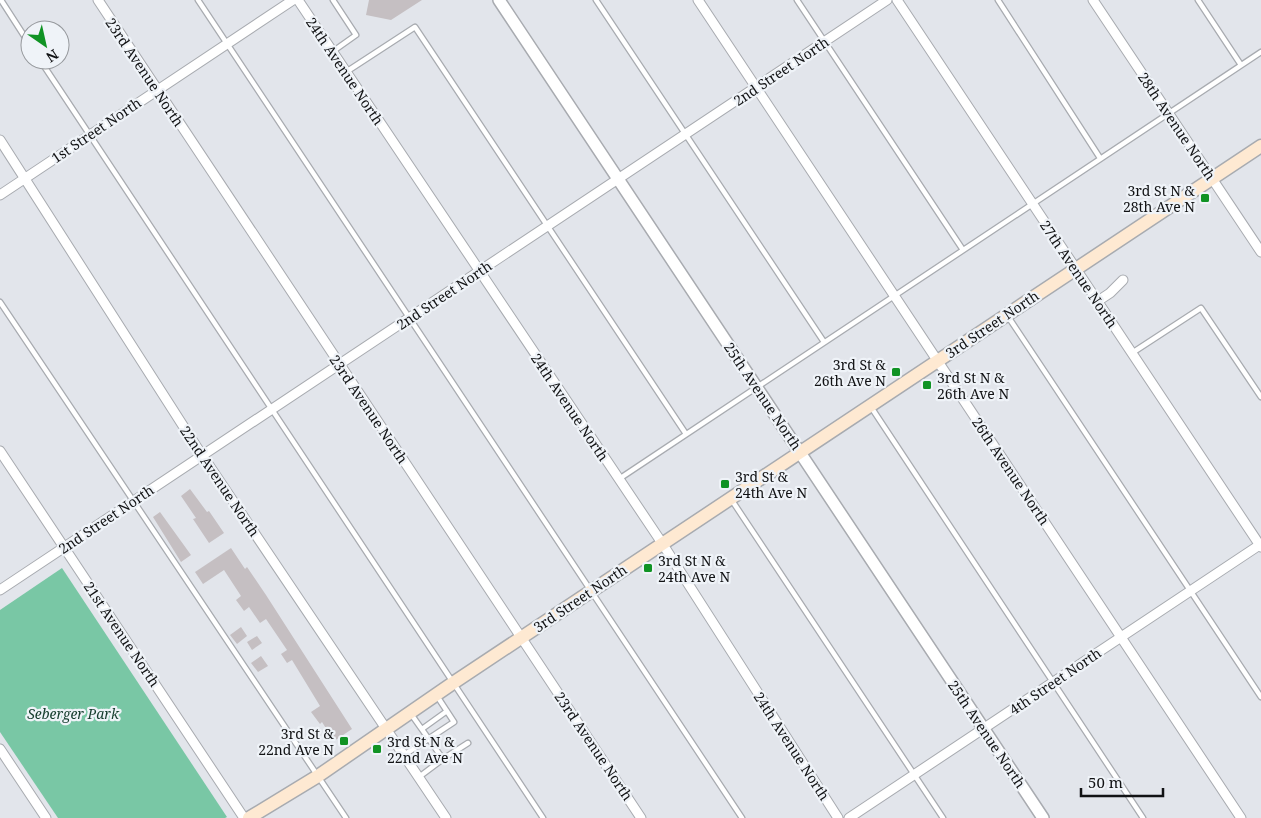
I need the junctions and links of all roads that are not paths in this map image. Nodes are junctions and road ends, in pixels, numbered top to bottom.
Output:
1 (1, 0) edge
2 (98, 0) edge
3 (198, 0) edge
4 (292, 0) edge
5 (298, 0) edge
6 (333, 0) edge
7 (499, 0) edge
8 (596, 0) edge
9 (698, 0) edge
10 (797, 0) edge
11 (887, 0) edge
12 (897, 0) edge
13 (998, 0) edge
14 (1094, 0) edge
15 (1198, 0) edge
16 (20, 29) edge
17 (824, 42) junction
18 (227, 44) junction
19 (332, 52) junction
20 (1261, 52) edge
21 (1242, 65) junction
22 (46, 70) edge
23 (346, 72) junction
24 (756, 87) junction
25 (157, 90) junction
26 (1169, 113) junction
27 (686, 134) junction
28 (89, 136) junction
29 (0, 140) edge
30 (1261, 146) edge
31 (1100, 158) junction
32 (24, 178) junction
33 (1212, 178) junction
34 (618, 179) junction
35 (0, 194) edge
36 (1032, 203) junction
37 (547, 226) junction
38 (963, 250) junction
39 (1261, 252) edge
40 (1076, 268) junction
41 (479, 272) junction
42 (1123, 280) dead end
43 (894, 295) junction
44 (1098, 301) junction
45 (0, 302) edge
46 (1007, 314) junction
47 (409, 318) junction
48 (824, 342) junction
49 (1132, 353) junction
50 (938, 360) junction
51 (340, 364) junction
52 (756, 387) junction
53 (1261, 397) edge
54 (870, 406) junction
55 (271, 410) junction
56 (686, 434) junction
57 (0, 451) edge
58 (800, 452) junction
59 (203, 455) junction
60 (618, 479) junction
61 (731, 498) junction
62 (133, 502) junction
63 (662, 544) junction
64 (1260, 545) edge
65 (64, 547) junction
66 (0, 590) edge
67 (591, 591) junction
68 (1191, 591) junction
69 (521, 637) junction
70 (1121, 637) junction
71 (1053, 682) junction
72 (453, 683) junction
73 (436, 694) junction
74 (1261, 697) edge
75 (448, 711) junction
76 (411, 712) junction
77 (387, 729) junction
78 (422, 729) junction
79 (984, 729) junction
80 (429, 739) junction
81 (468, 743) dead end
82 (0, 749) edge
83 (404, 755) junction
84 (443, 759) junction
85 (914, 774) junction
86 (318, 776) junction
87 (419, 777) junction
88 (46, 818) edge
89 (244, 818) edge
90 (250, 818) edge
91 (346, 818) edge
92 (446, 818) edge
93 (543, 818) edge
94 (641, 818) edge
95 (742, 818) edge
96 (838, 818) edge
97 (849, 818) edge
98 (943, 818) edge
99 (1043, 818) edge
100 (1143, 818) edge
101 (1241, 818) edge

1 - 16 lane
2 - 25 street, 23rd Avenue North
3 - 18 lane
4 - 18 street, 1st Street North
5 - 19 street, 24th Avenue North
6 - 19 lane
7 - 34 street, 25th Avenue North
8 - 27 lane
9 - 24 street, 26th Avenue North
10 - 17 lane
11 - 17 street, 2nd Street North
12 - 36 street, 27th Avenue North
13 - 31 lane
14 - 26 street, 28th Avenue North
15 - 21 lane
17 - 24 street, 2nd Street North
17 - 38 lane
18 - 25 street, 1st Street North
18 - 47 lane
19 - 23 street, 24th Avenue North
20 - 21 lane
21 - 26 lane
22 - 28 lane
23 - 37 lane
23 - 41 street, 24th Avenue North
24 - 27 street, 2nd Street North
24 - 43 street, 26th Avenue North
25 - 28 street, 1st Street North
25 - 51 street, 23rd Avenue North
26 - 31 lane
26 - 33 street, 28th Avenue North
27 - 34 street, 2nd Street North
27 - 48 lane
28 - 32 street, 1st Street North
28 - 55 lane
29 - 32 street, 22nd Avenue North
30 - 33 main road, 3rd Street North
31 - 36 lane
32 - 35 street, 1st Street North
32 - 59 street, 22nd Avenue North
33 - 39 street, 28th Avenue North
33 - 40 main road, 3rd Street North
34 - 37 street, 2nd Street North
34 - 52 street, 25th Avenue North
36 - 38 lane
36 - 40 street, 27th Avenue North
37 - 41 street, 2nd Street North
37 - 56 lane
38 - 43 lane
40 - 44 street, 27th Avenue North
40 - 46 main road, 3rd Street North
41 - 47 street, 2nd Street North
41 - 60 street, 24th Avenue North
42 - 44 street
43 - 48 lane
43 - 50 street, 26th Avenue North
44 - 49 street, 27th Avenue North
45 - 62 lane
46 - 50 main road, 3rd Street North
46 - 68 lane
47 - 51 street, 2nd Street North
47 - 67 lane
48 - 52 lane
49 - 53 lane
49 - 64 street, 27th Avenue North
50 - 54 main road, 3rd Street North
50 - 70 street, 26th Avenue North
51 - 55 street, 2nd Street North
51 - 69 street, 23rd Avenue North
52 - 56 lane
52 - 58 street, 25th Avenue North
54 - 58 main road, 3rd Street North
54 - 71 lane
55 - 59 street, 2nd Street North
55 - 72 lane
56 - 60 lane
57 - 65 street, 21st Avenue North
58 - 61 main road, 3rd Street North
58 - 79 street, 25th Avenue North
59 - 62 street, 2nd Street North
59 - 77 street, 22nd Avenue North
60 - 63 street, 24th Avenue North
61 - 63 main road, 3rd Street North
61 - 85 lane
62 - 65 street, 2nd Street North
62 - 86 lane
63 - 67 main road, 3rd Street North
63 - 96 street, 24th Avenue North
64 - 68 street, 4th Street North
65 - 66 street, 2nd Street North
65 - 89 street, 21st Avenue North
67 - 69 main road, 3rd Street North
67 - 95 lane
68 - 70 street, 4th Street North
68 - 74 lane
69 - 72 main road, 3rd Street North
69 - 94 street, 23rd Avenue North
70 - 71 street, 4th Street North
70 - 101 street, 26th Avenue North
71 - 79 street, 4th Street North
71 - 100 lane
72 - 73 main road, 3rd Street North
72 - 93 lane
73 - 75 lane
73 - 76 main road, 3rd Street North
75 - 78 lane
75 - 80 lane
76 - 77 main road, 3rd Street North
76 - 78 lane
77 - 83 street, 22nd Avenue North
77 - 86 main road, 3rd Street North
78 - 80 lane
79 - 85 street, 4th Street North
79 - 99 street, 25th Avenue North
80 - 83 lane
80 - 84 lane
81 - 84 lane
82 - 88 street
83 - 87 street, 22nd Avenue North
84 - 87 lane
85 - 97 street, 4th Street North
85 - 98 lane
86 - 90 main road, 3rd Street North
86 - 91 lane
87 - 92 street, 22nd Avenue North

